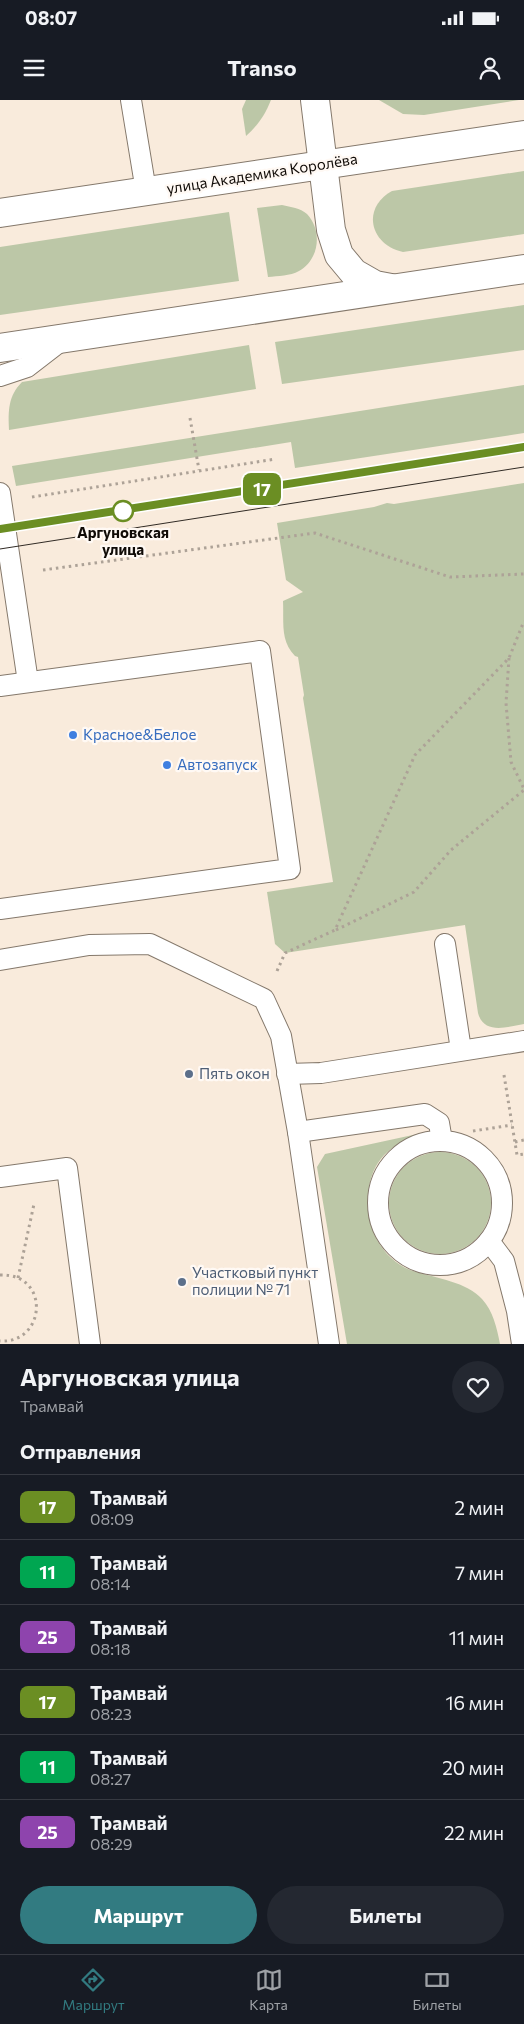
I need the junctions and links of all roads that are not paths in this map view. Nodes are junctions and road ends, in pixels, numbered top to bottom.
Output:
1 (131, 100) edge
2 (315, 100) edge
3 (524, 135) edge
4 (322, 164) junction
5 (146, 191) junction
6 (0, 214) edge
7 (524, 269) edge
8 (392, 288) junction
9 (66, 337) junction
10 (0, 348) edge
11 (0, 376) edge
12 (1, 497) edge
13 (28, 682) junction
14 (0, 686) edge
15 (0, 909) edge
16 (445, 944) dead end
17 (0, 960) edge
18 (524, 1041) edge
19 (461, 1050) junction
20 (287, 1074) junction
21 (298, 1132) junction
22 (442, 1138) junction
23 (0, 1177) edge
24 (489, 1241) junction
25 (90, 1344) edge
26 (329, 1344) edge
27 (522, 1344) edge

1 - 5 lane
2 - 4 main road
3 - 4 main road, улица Академика Королёва
4 - 5 main road, улица Академика Королёва
4 - 8 main road
5 - 6 main road, улица Академика Королёва
7 - 8 main road
8 - 9 main road
9 - 10 main road
9 - 11 lane
12 - 13 lane
13 - 14 lane
13 - 15 lane
16 - 19 lane
17 - 20 lane
18 - 19 lane
19 - 20 lane
20 - 21 lane
21 - 22 lane
21 - 26 lane
22 - 24 lane
22 - 24 lane
23 - 25 lane
24 - 27 lane

